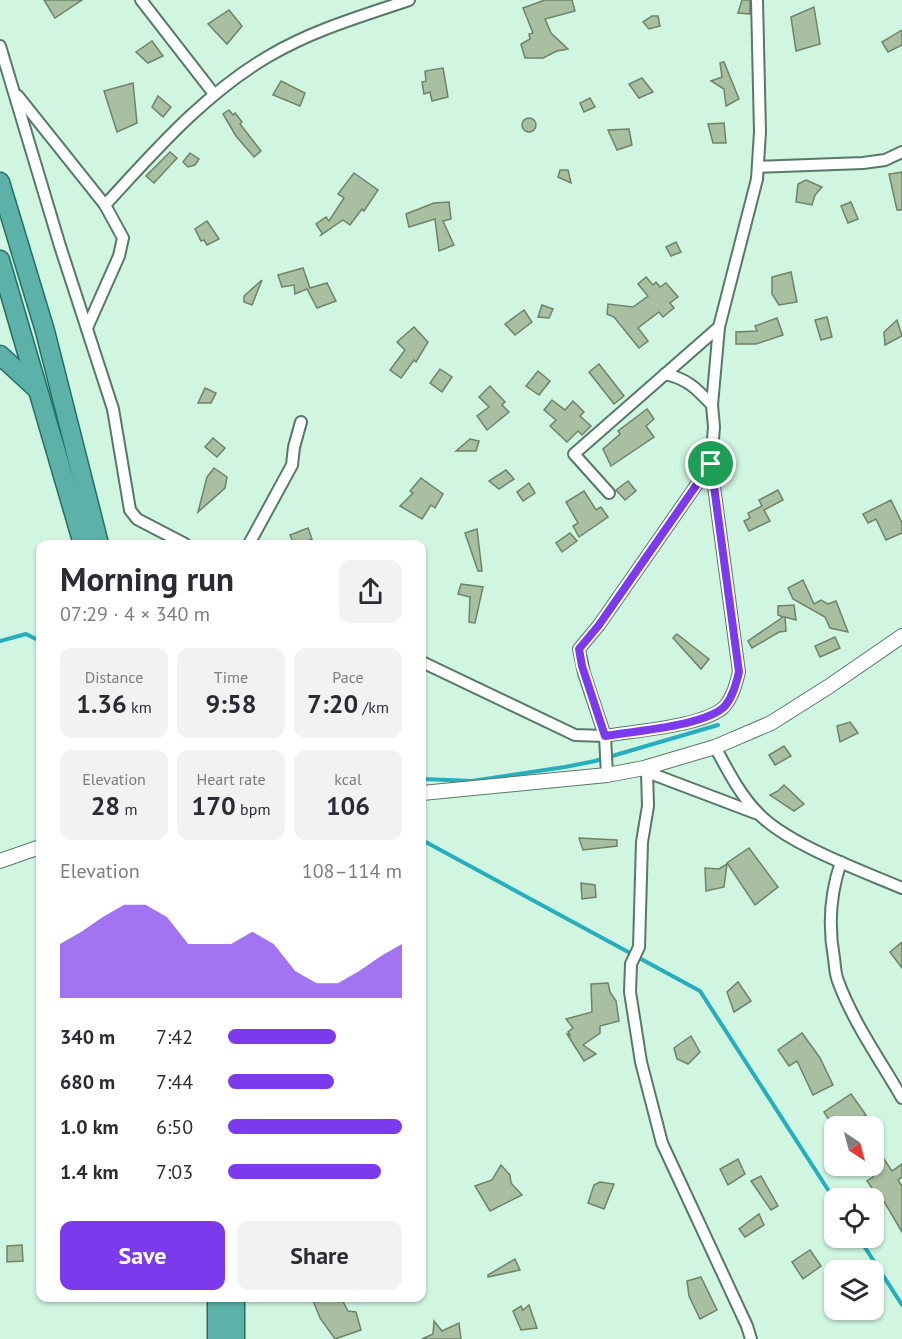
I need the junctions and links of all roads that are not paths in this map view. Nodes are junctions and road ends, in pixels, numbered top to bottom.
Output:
1 (141, 0) edge
2 (409, 0) edge
3 (757, 0) edge
4 (0, 46) edge
5 (14, 91) junction
6 (214, 94) junction
7 (902, 152) edge
8 (758, 167) junction
9 (0, 182) edge
10 (105, 205) junction
11 (0, 260) edge
12 (9, 288) junction
13 (0, 311) edge
14 (719, 327) junction
15 (87, 328) junction
16 (0, 356) edge
17 (665, 374) junction
18 (37, 389) junction
19 (712, 405) junction
20 (301, 422) dead end
21 (711, 464) junction
22 (609, 493) dead end
23 (82, 540) edge
24 (98, 540) edge
25 (177, 540) edge
26 (251, 540) edge
27 (902, 636) edge
28 (426, 664) edge
29 (605, 736) junction
30 (715, 747) junction
31 (645, 770) junction
32 (607, 775) junction
33 (426, 793) edge
34 (758, 814) junction
35 (36, 849) edge
36 (0, 861) edge
37 (841, 862) junction
38 (902, 888) edge
39 (902, 1098) edge
40 (217, 1302) edge
41 (235, 1302) edge
42 (217, 1339) edge
43 (235, 1339) edge
44 (751, 1339) edge

1 - 6 street
2 - 6 street
3 - 8 street
4 - 5 street
5 - 10 street
5 - 15 street
6 - 10 street
7 - 8 street
8 - 14 street
9 - 24 highway
10 - 15 street
11 - 12 highway
12 - 13 highway
12 - 18 highway
14 - 17 street
14 - 19 street
15 - 25 street
16 - 18 highway
17 - 19 street
17 - 22 street
18 - 23 highway
19 - 21 street
20 - 26 street
21 - 29 street
21 - 29 street
27 - 30 street
28 - 29 street
29 - 32 street
30 - 31 street
30 - 34 street
31 - 32 street
31 - 34 street
31 - 44 street
32 - 33 street
34 - 37 street
35 - 36 street
37 - 38 street
37 - 39 street
40 - 42 highway
41 - 43 highway

